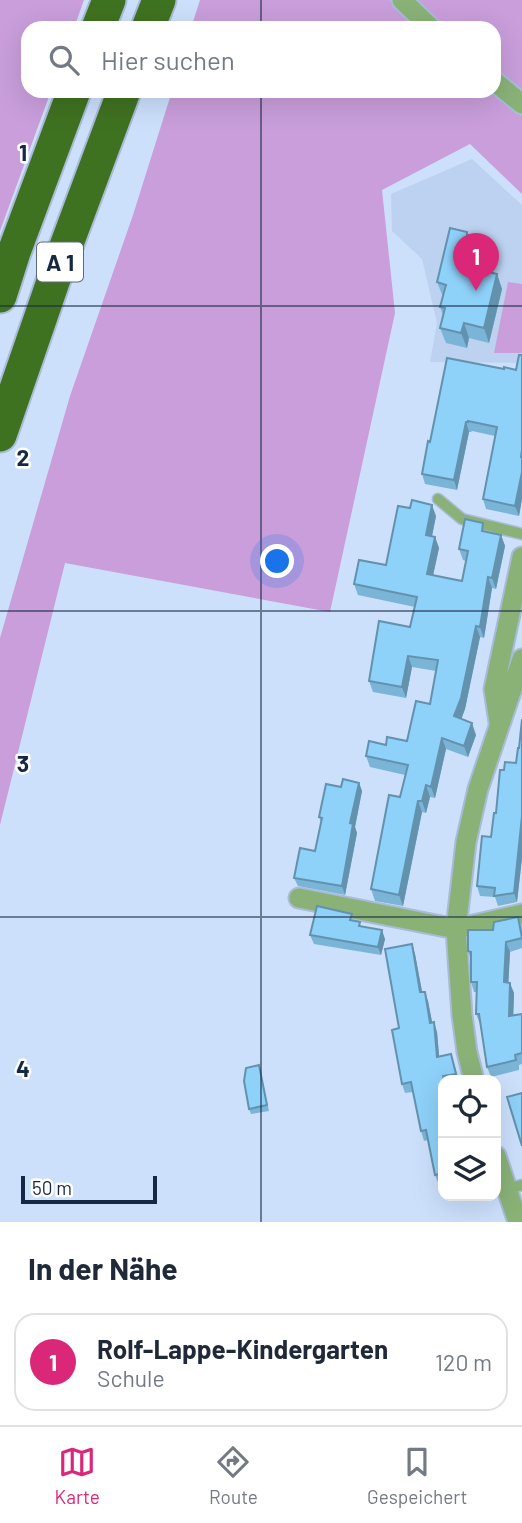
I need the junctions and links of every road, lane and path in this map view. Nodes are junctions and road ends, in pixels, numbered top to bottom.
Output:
1 (109, 0) edge
2 (159, 0) edge
3 (402, 0) edge
4 (101, 21) edge
5 (151, 21) edge
6 (424, 21) edge
7 (501, 87) edge
8 (71, 98) edge
9 (121, 98) edge
10 (522, 104) edge
11 (0, 296) edge
12 (0, 435) edge
13 (438, 499) dead end
14 (522, 534) edge
15 (522, 557) edge
16 (522, 659) edge
17 (500, 726) junction
18 (299, 898) dead end
19 (522, 914) edge
20 (456, 929) junction
21 (473, 1075) edge
22 (501, 1165) edge
23 (514, 1187) edge
24 (518, 1222) edge

1 - 4 highway
2 - 5 highway
3 - 6 street
7 - 10 street
8 - 11 highway, A 1
9 - 12 highway, A 1
13 - 14 lane
15 - 17 street
16 - 17 street
17 - 20 street
18 - 20 street
19 - 20 street
20 - 21 street
22 - 23 street
23 - 24 street

